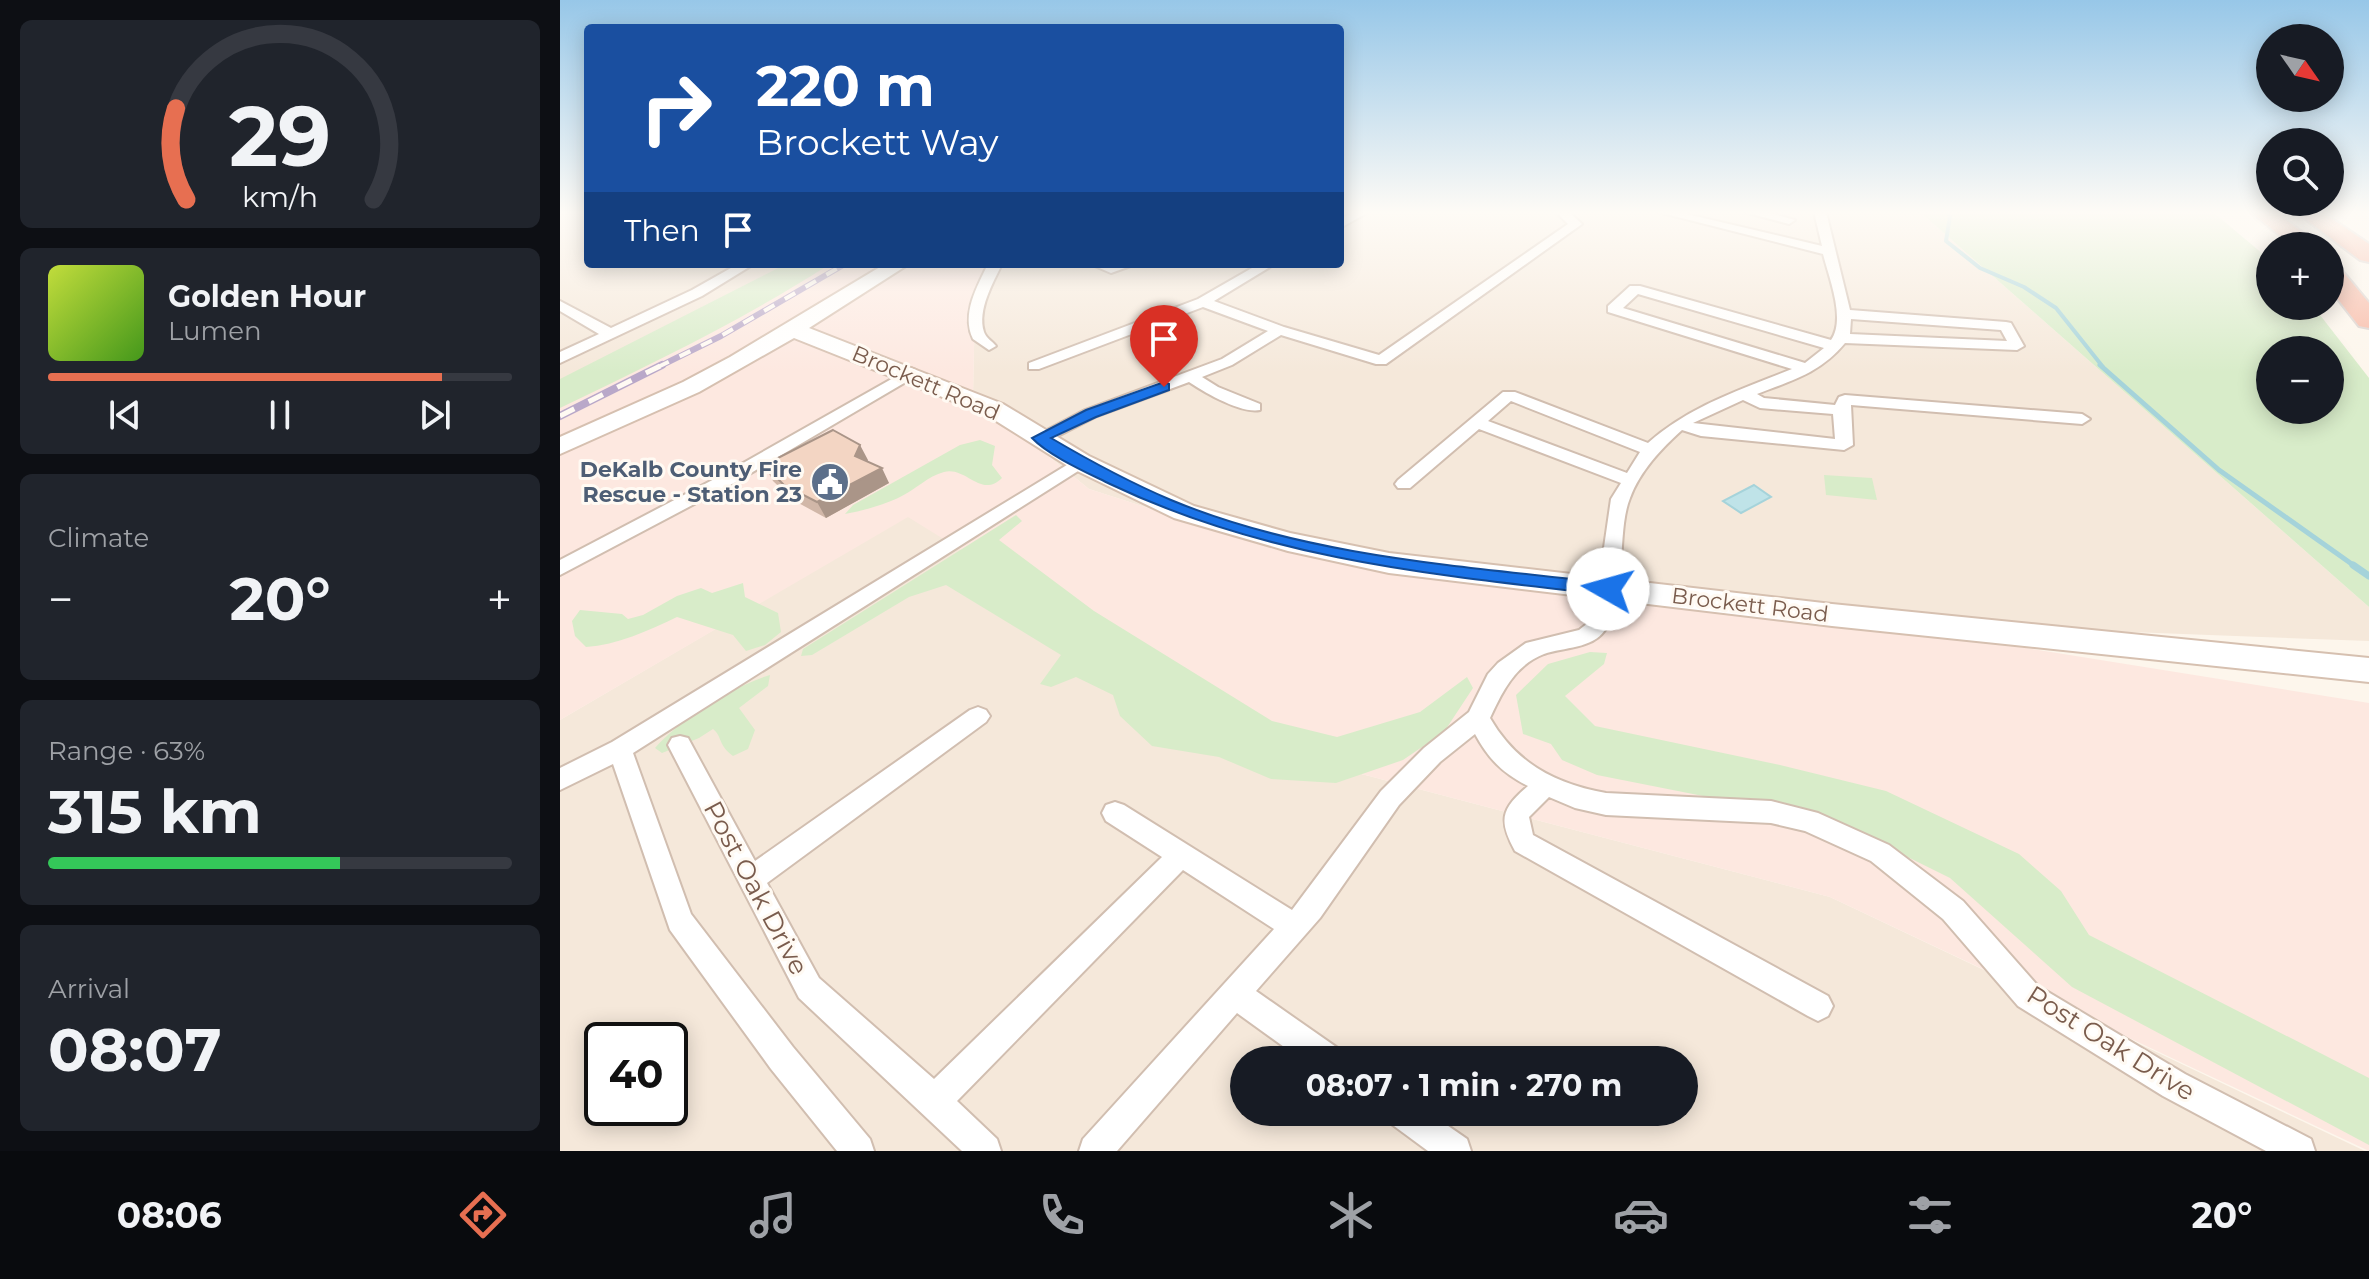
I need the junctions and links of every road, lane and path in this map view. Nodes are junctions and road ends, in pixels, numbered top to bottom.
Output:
1 (1517, 266) edge
2 (1832, 266) edge
3 (739, 268) edge
4 (893, 268) edge
5 (994, 268) edge
6 (1261, 268) edge
7 (2344, 272) edge
8 (2344, 289) edge
9 (2369, 290) edge
10 (844, 299) junction
11 (1203, 302) junction
12 (560, 305) edge
13 (1844, 314) junction
14 (2369, 320) edge
15 (794, 330) junction
16 (1279, 330) junction
17 (612, 335) junction
18 (1837, 342) junction
19 (989, 346) dead end
20 (861, 354) junction
21 (560, 358) edge
22 (1034, 366) dead end
23 (1807, 369) junction
24 (911, 373) junction
25 (1192, 377) junction
26 (691, 387) junction
27 (1745, 394) junction
28 (1254, 407) dead end
29 (1841, 410) junction
30 (1003, 415) junction
31 (2082, 419) dead end
32 (1477, 423) junction
33 (1679, 424) junction
34 (1040, 438) junction
35 (560, 446) edge
36 (1650, 450) junction
37 (1080, 462) junction
38 (1629, 480) junction
39 (1404, 484) dead end
40 (560, 568) edge
41 (1608, 589) junction
42 (2369, 670) edge
43 (978, 716) dead end
44 (1478, 718) junction
45 (680, 745) dead end
46 (620, 749) junction
47 (560, 780) edge
48 (1546, 784) junction
49 (1115, 813) dead end
50 (1181, 855) junction
51 (751, 879) junction
52 (1295, 927) junction
53 (1236, 994) junction
54 (1818, 1006) dead end
55 (1308, 1046) edge
56 (935, 1101) junction
57 (1420, 1126) edge
58 (858, 1151) edge
59 (985, 1151) edge
60 (1095, 1151) edge
61 (1455, 1151) edge
62 (2299, 1151) edge

1 - 16 street
2 - 13 street
3 - 17 street
4 - 10 street
5 - 19 street
6 - 11 street
7 - 9 highway
8 - 14 highway
10 - 15 street
10 - 30 street
11 - 16 street
11 - 22 street
12 - 17 street
13 - 18 street
13 - 18 street
15 - 20 street, Brockett Road
15 - 26 street
16 - 25 street
17 - 21 street
18 - 23 street
18 - 23 street
20 - 24 street, Brockett Road
20 - 26 street
23 - 27 street
24 - 30 street, Brockett Road
24 - 40 street
25 - 28 street
25 - 34 street
26 - 35 street
27 - 29 street
27 - 33 street
29 - 31 street
29 - 33 street
30 - 34 street, Brockett Road
32 - 36 street
32 - 38 street
32 - 39 street
33 - 36 street
34 - 37 street, Brockett Road
36 - 38 street
37 - 41 street, Brockett Road
37 - 46 street
38 - 41 street
41 - 42 street, Brockett Road
41 - 44 street
43 - 51 street
44 - 48 street, Post Oak Drive
44 - 52 street
45 - 51 street, Post Oak Drive
46 - 47 street
46 - 58 street
48 - 54 street
48 - 62 street, Post Oak Drive
49 - 50 street
50 - 52 street
50 - 56 street
51 - 56 street, Post Oak Drive
52 - 53 street
53 - 55 street
53 - 60 street
56 - 59 street, Post Oak Drive
57 - 61 street

